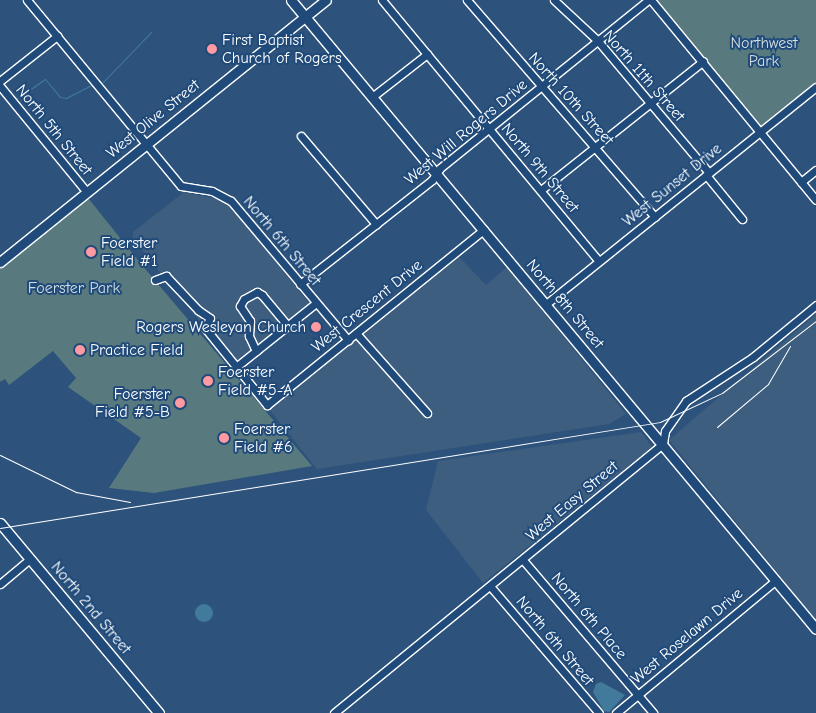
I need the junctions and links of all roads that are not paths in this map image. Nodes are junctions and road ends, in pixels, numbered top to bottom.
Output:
1 (28, 0) edge
2 (291, 0) edge
3 (326, 0) edge
4 (382, 0) edge
5 (467, 0) edge
6 (554, 0) edge
7 (650, 0) edge
8 (305, 17) junction
9 (57, 36) junction
10 (598, 41) junction
11 (427, 54) junction
12 (703, 61) junction
13 (0, 80) edge
14 (544, 85) junction
15 (0, 86) edge
16 (816, 87) edge
17 (372, 98) junction
18 (650, 103) junction
19 (489, 128) junction
20 (761, 131) junction
21 (302, 136) dead end
22 (146, 144) junction
23 (596, 147) junction
24 (816, 170) edge
25 (436, 173) junction
26 (707, 174) junction
27 (801, 182) junction
28 (541, 190) junction
29 (86, 191) junction
30 (816, 200) edge
31 (655, 217) junction
32 (742, 219) dead end
33 (376, 224) junction
34 (484, 229) junction
35 (1, 258) edge
36 (600, 261) junction
37 (155, 280) dead end
38 (300, 284) junction
39 (316, 303) junction
40 (546, 304) junction
41 (816, 305) edge
42 (288, 326) junction
43 (356, 333) junction
44 (348, 340) junction
45 (256, 351) junction
46 (236, 367) junction
47 (427, 413) dead end
48 (663, 444) junction
49 (0, 523) edge
50 (30, 559) junction
51 (523, 560) junction
52 (776, 580) junction
53 (0, 584) edge
54 (490, 586) junction
55 (816, 629) edge
56 (638, 696) junction
57 (159, 713) edge
58 (334, 713) edge
59 (599, 713) edge
60 (616, 713) edge
61 (653, 713) edge

1 - 9 street, North 6th Street
2 - 8 main road, North 8th Street
3 - 8 main road, West Olive Street
4 - 11 street, North 9th Street
5 - 14 street, North 10th Street
6 - 10 street, North 11th Street
7 - 10 street, West Will Rogers Drive
7 - 12 street
8 - 17 main road, North 8th Street
8 - 22 main road, West Olive Street
9 - 13 street
9 - 22 street, North 6th Street
10 - 14 street, West Will Rogers Drive
10 - 18 street, North 11th Street
11 - 17 street
11 - 19 street, North 9th Street
12 - 18 street
12 - 20 street
14 - 19 street, West Will Rogers Drive
14 - 23 street, North 10th Street
15 - 29 street, North 5th Street
16 - 20 street, West Sunset Drive
17 - 25 main road, North 8th Street
18 - 23 street
18 - 26 street, North 11th Street
19 - 25 street, West Will Rogers Drive
19 - 28 street, North 9th Street
20 - 26 street, West Sunset Drive
20 - 27 street
21 - 33 street
22 - 29 main road, West Olive Street
22 - 38 street, North 6th Street
23 - 28 street
23 - 31 street, North 10th Street
24 - 27 street
25 - 33 street, West Will Rogers Drive
25 - 34 main road, North 8th Street
26 - 31 street, West Sunset Drive
26 - 32 street, North 11th Street
27 - 30 street
28 - 36 street, North 9th Street
29 - 35 main road, West Olive Street
31 - 36 street, West Sunset Drive
33 - 38 street, West Will Rogers Drive
34 - 40 main road, North 8th Street
34 - 43 street, West Crescent Drive
36 - 40 street, West Sunset Drive
37 - 46 street
38 - 39 street, North 6th Street
39 - 42 street
39 - 44 street, North 6th Street
40 - 48 main road, North 8th Street
41 - 48 street, West Easy Street
42 - 45 street
42 - 45 street
43 - 44 street, West Crescent Drive
43 - 47 street
44 - 46 street, West Crescent Drive
45 - 46 street
48 - 51 street, West Easy Street
48 - 52 main road, North 8th Street
49 - 50 main road, North 2nd Street
50 - 53 street
50 - 57 main road, North 2nd Street
51 - 54 street, West Easy Street
51 - 56 street, North 6th Place
52 - 55 main road, North 8th Street
52 - 56 street, West Roselawn Drive
54 - 58 street, West Easy Street
54 - 59 street, North 6th Street
56 - 60 street, West Roselawn Drive
56 - 61 street, North 6th Place

